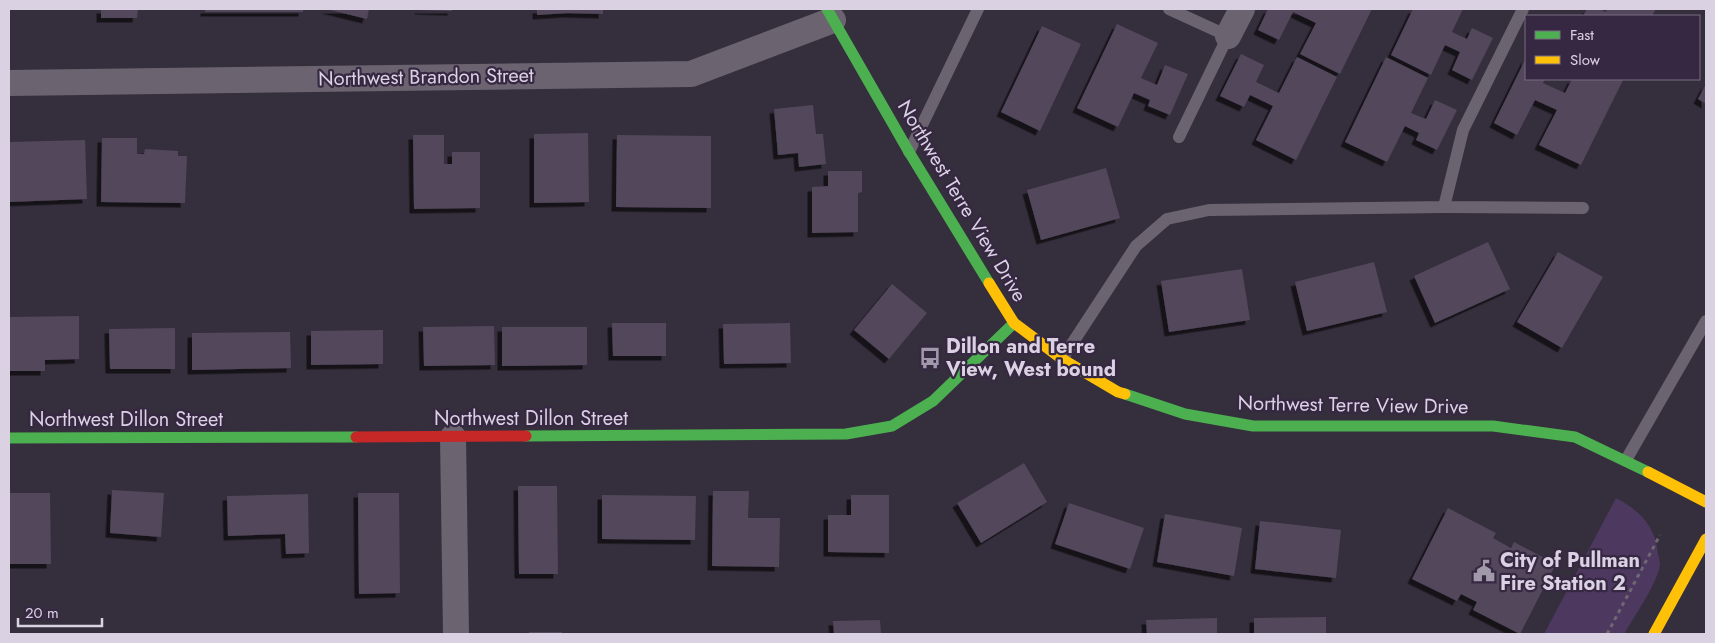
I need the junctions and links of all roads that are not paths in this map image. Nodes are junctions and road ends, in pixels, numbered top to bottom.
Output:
1 (978, 9) edge
2 (1169, 9) edge
3 (1242, 9) edge
4 (1523, 9) edge
5 (830, 14) edge
6 (1228, 36) junction
7 (9, 82) edge
8 (1179, 137) dead end
9 (909, 152) junction
10 (1444, 207) junction
11 (1583, 208) dead end
12 (1706, 321) edge
13 (1014, 323) junction
14 (1062, 359) junction
15 (453, 437) junction
16 (9, 438) edge
17 (1626, 460) junction
18 (1706, 502) edge
19 (1706, 539) edge
20 (456, 634) edge
21 (1654, 634) edge

1 - 9 lane
2 - 6 lane
3 - 6 street
4 - 10 lane
5 - 7 street, Northwest Brandon Street
5 - 9 street, Northwest Terre View Drive
6 - 8 lane
9 - 13 street, Northwest Terre View Drive
10 - 11 lane
10 - 14 lane
12 - 17 lane
13 - 14 street, Northwest Terre View Drive
13 - 15 street, Northwest Dillon Street
14 - 17 street, Northwest Terre View Drive
15 - 16 street, Northwest Dillon Street
15 - 20 street
17 - 18 street, Northwest Terre View Drive
19 - 21 street

